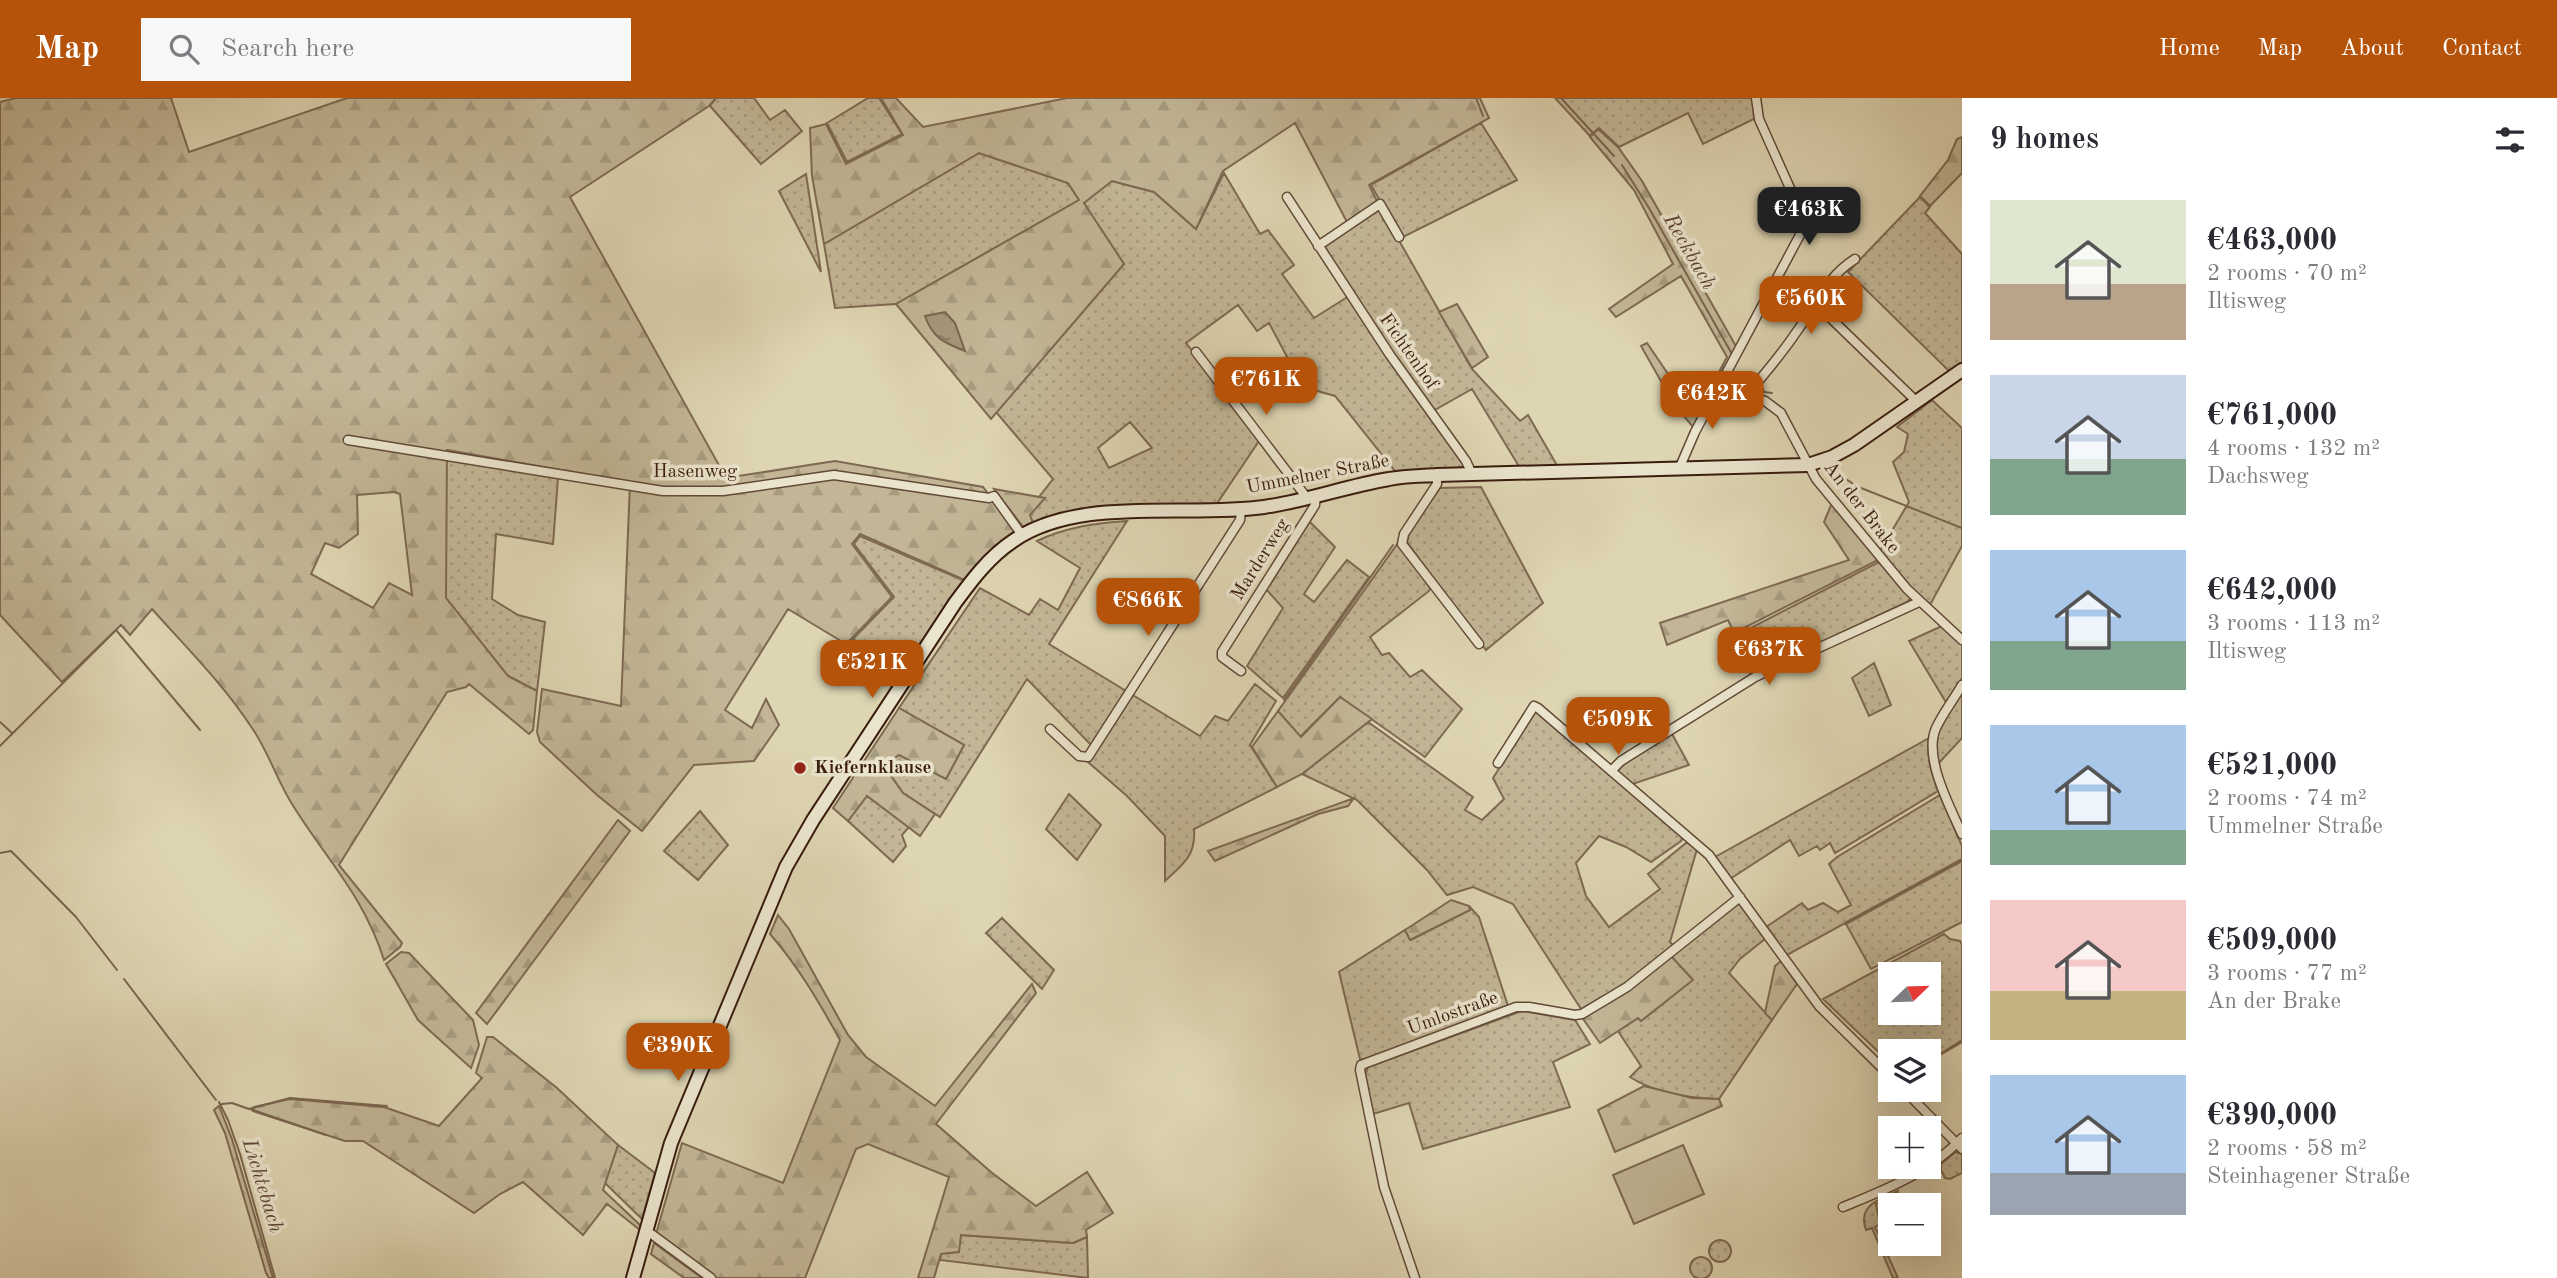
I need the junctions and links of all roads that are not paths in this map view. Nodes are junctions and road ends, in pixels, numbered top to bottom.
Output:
1 (1756, 98) edge
2 (1287, 197) dead end
3 (1399, 237) dead end
4 (1318, 246) junction
5 (1855, 259) dead end
6 (1815, 303) junction
7 (1196, 352) dead end
8 (1962, 370) edge
9 (1720, 384) junction
10 (1748, 394) junction
11 (1916, 401) junction
12 (348, 440) dead end
13 (1808, 465) junction
14 (1679, 469) junction
15 (1472, 474) junction
16 (1437, 475) junction
17 (1311, 497) junction
18 (1241, 510) junction
19 (1022, 535) junction
20 (1919, 602) junction
21 (1962, 640) edge
22 (1479, 644) dead end
23 (1241, 671) dead end
24 (1962, 685) edge
25 (1050, 729) dead end
26 (1498, 763) dead end
27 (1612, 770) junction
28 (1962, 834) edge
29 (1740, 897) junction
30 (1878, 1064) edge
31 (1917, 1102) edge
32 (1960, 1143) edge
33 (1843, 1207) dead end
34 (646, 1230) junction
35 (633, 1278) edge
36 (711, 1278) edge
37 (1416, 1278) edge

1 - 9 street
2 - 4 street, Fichtenhof
3 - 4 street
4 - 15 street, Fichtenhof
5 - 6 street
6 - 10 street
6 - 11 street
7 - 17 street
8 - 11 main road, Ummelner Straße
9 - 10 street, An der Brake
9 - 14 street
10 - 13 street, An der Brake
11 - 13 main road, Ummelner Straße
12 - 19 street, Hasenweg
13 - 14 main road, Ummelner Straße
13 - 20 street, An der Brake
14 - 15 main road, Ummelner Straße
15 - 16 main road, Ummelner Straße
16 - 17 main road, Ummelner Straße
16 - 22 street
17 - 18 main road, Ummelner Straße
17 - 23 street, Marderweg
18 - 19 main road, Ummelner Straße
18 - 25 street
19 - 34 main road, Ummelner Straße
20 - 21 street, An der Brake
20 - 27 street
24 - 28 street
26 - 27 street
27 - 29 street
29 - 30 street
29 - 37 street, Umlostraße
31 - 32 street
32 - 33 street
34 - 35 main road, Ummelner Straße
34 - 36 street

